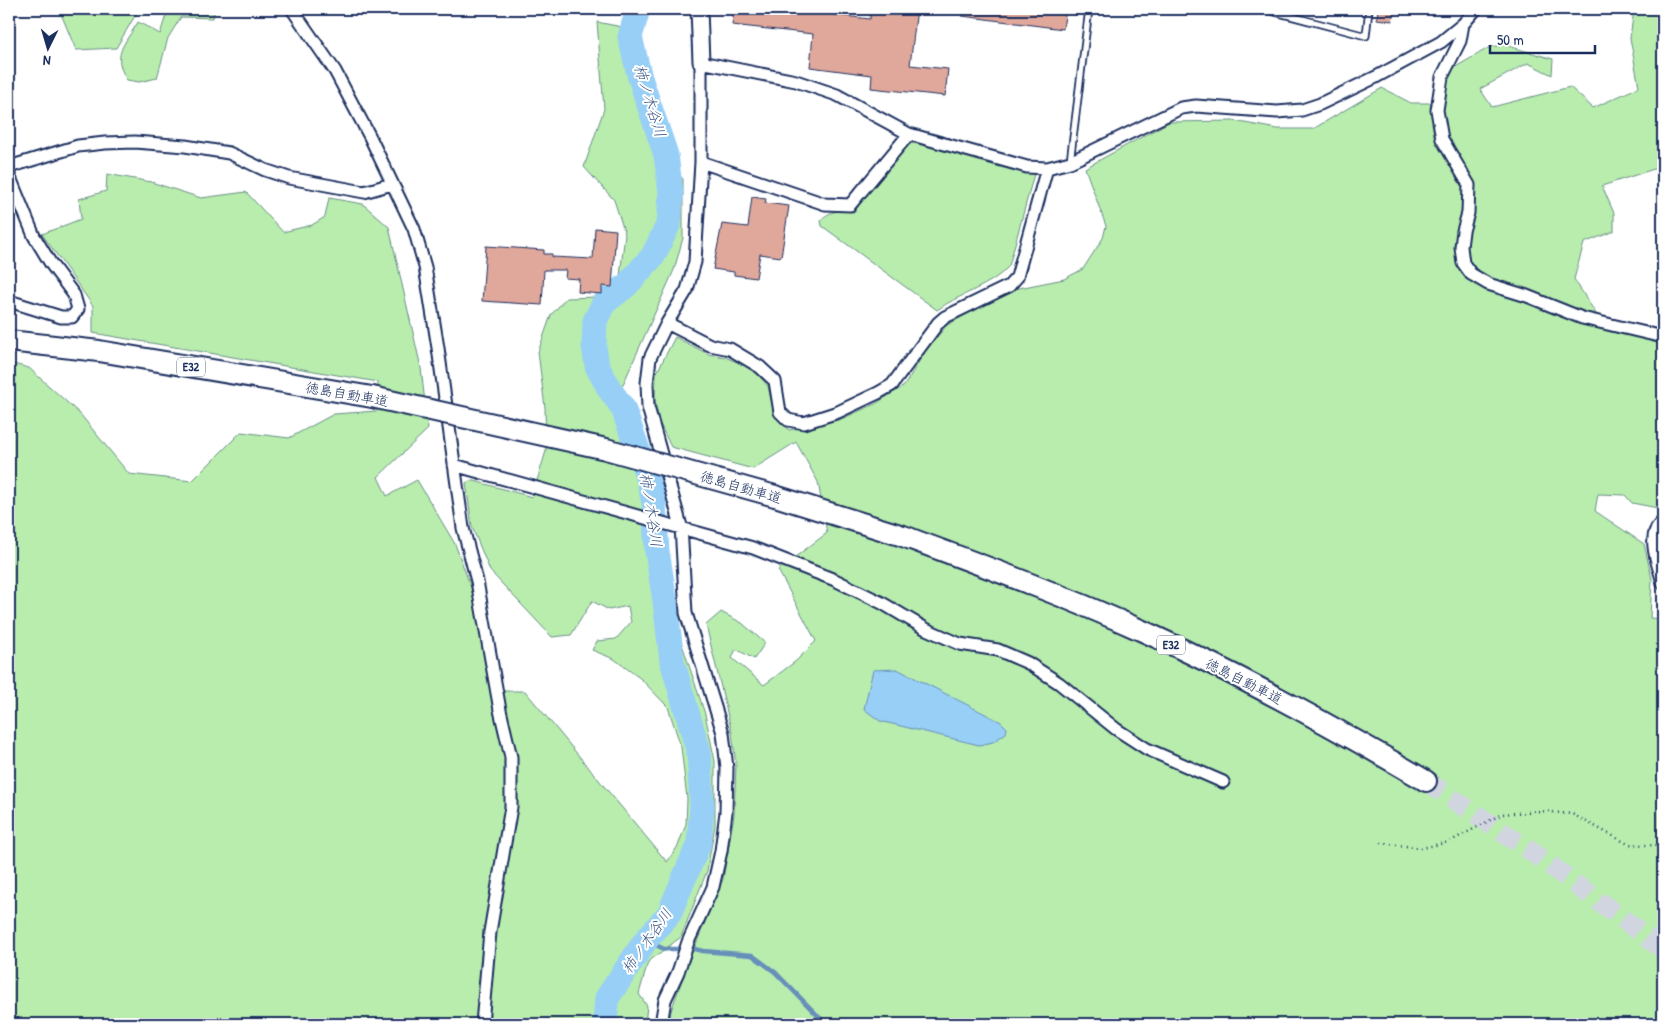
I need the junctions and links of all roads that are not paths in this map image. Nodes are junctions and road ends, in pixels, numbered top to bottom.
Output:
1 (292, 9) edge
2 (699, 9) edge
3 (1089, 9) edge
4 (1264, 9) edge
5 (1369, 9) edge
6 (1476, 9) edge
7 (1463, 24) junction
8 (701, 62) junction
9 (909, 134) junction
10 (701, 162) junction
11 (1070, 162) junction
12 (9, 167) edge
13 (1047, 168) junction
14 (9, 175) edge
15 (392, 184) junction
16 (9, 301) edge
17 (667, 323) junction
18 (1663, 337) edge
19 (9, 341) edge
20 (454, 465) junction
21 (1663, 524) edge
22 (681, 526) junction
23 (1663, 583) edge
24 (1426, 781) tunnel mouth
25 (1223, 782) dead end
26 (482, 1024) edge
27 (661, 1024) edge

1 - 15 street
2 - 8 street
3 - 11 lane
4 - 5 lane
6 - 7 street
7 - 11 street
7 - 18 street
8 - 9 street
8 - 10 street
9 - 10 street
9 - 13 street
10 - 17 street
11 - 13 street
12 - 15 street
13 - 17 street
14 - 16 street
15 - 20 street
17 - 22 street
19 - 24 highway, 徳島自動車道 / E32, bridge
20 - 22 street
20 - 26 street
21 - 23 street
22 - 25 street
22 - 27 street

